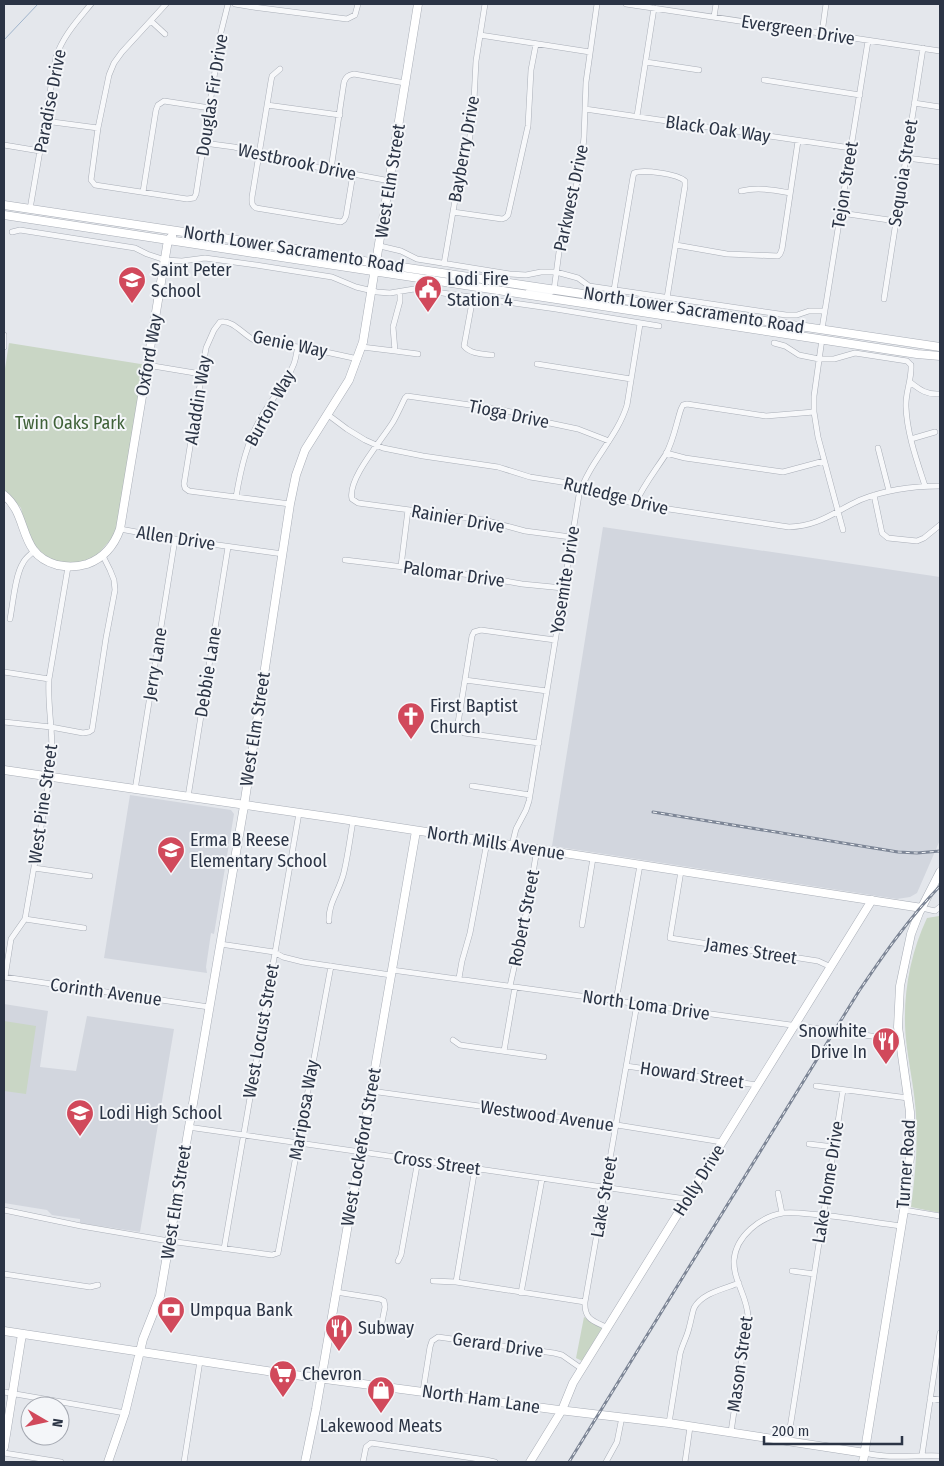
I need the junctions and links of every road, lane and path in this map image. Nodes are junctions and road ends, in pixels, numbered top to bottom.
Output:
1 (91, 4) edge
2 (166, 4) edge
3 (228, 4) edge
4 (236, 4) edge
5 (358, 4) edge
6 (418, 4) edge
7 (485, 4) edge
8 (598, 4) edge
9 (626, 4) edge
10 (716, 4) edge
11 (826, 4) edge
12 (654, 8) junction
13 (714, 17) junction
14 (151, 20) junction
15 (822, 33) junction
16 (165, 34) dead end
17 (480, 35) junction
18 (868, 41) junction
19 (536, 44) junction
20 (923, 48) junction
21 (940, 51) edge
22 (590, 52) junction
23 (646, 62) junction
24 (280, 69) dead end
25 (699, 70) dead end
26 (764, 80) dead end
27 (405, 83) junction
28 (860, 95) junction
29 (914, 103) junction
30 (267, 105) junction
31 (940, 107) edge
32 (210, 108) junction
33 (585, 109) junction
34 (340, 115) junction
35 (637, 116) junction
36 (46, 121) junction
37 (98, 128) junction
38 (798, 141) junction
39 (204, 143) junction
40 (4, 145) edge
41 (851, 148) junction
42 (40, 151) junction
43 (259, 153) junction
44 (906, 158) junction
45 (940, 162) edge
46 (331, 169) junction
47 (353, 174) junction
48 (390, 181) junction
49 (741, 191) dead end
50 (143, 192) junction
51 (790, 193) junction
52 (4, 205) edge
53 (30, 209) junction
54 (453, 212) junction
55 (841, 213) junction
56 (7, 216) edge
57 (896, 221) junction
58 (12, 232) dead end
59 (216, 237) junction
60 (168, 240) junction
61 (676, 245) junction
62 (380, 246) junction
63 (165, 260) junction
64 (377, 263) junction
65 (444, 264) junction
66 (376, 271) junction
67 (556, 272) junction
68 (554, 290) junction
69 (614, 290) junction
70 (372, 291) junction
71 (400, 292) junction
72 (511, 293) junction
73 (473, 297) junction
74 (667, 298) junction
75 (884, 299) dead end
76 (825, 312) junction
77 (226, 321) joint
78 (640, 324) junction
79 (659, 326) dead end
80 (822, 329) junction
81 (780, 333) junction
82 (4, 335) edge
83 (870, 337) junction
84 (822, 339) junction
85 (774, 343) dead end
86 (4, 347) edge
87 (298, 347) junction
88 (362, 347) junction
89 (940, 347) edge
90 (395, 351) junction
91 (418, 354) dead end
92 (916, 354) junction
93 (492, 355) dead end
94 (940, 356) edge
95 (358, 359) junction
96 (818, 359) junction
97 (537, 364) dead end
98 (146, 365) junction
99 (912, 366) junction
100 (201, 374) junction
101 (631, 379) junction
102 (910, 382) junction
103 (940, 394) edge
104 (814, 412) junction
105 (327, 414) junction
106 (935, 432) dead end
107 (911, 438) junction
108 (609, 441) junction
109 (376, 446) junction
110 (878, 448) dead end
111 (666, 453) junction
112 (824, 461) junction
113 (925, 486) junction
114 (940, 486) edge
115 (582, 487) junction
116 (889, 491) junction
117 (4, 495) edge
118 (874, 495) junction
119 (236, 497) junction
120 (290, 504) junction
121 (635, 504) junction
122 (408, 510) junction
123 (838, 511) junction
124 (938, 527) edge
125 (120, 529) junction
126 (843, 530) dead end
127 (940, 535) edge
128 (572, 537) junction
129 (175, 539) junction
130 (228, 547) junction
131 (34, 551) junction
132 (283, 554) junction
133 (103, 556) junction
134 (345, 560) dead end
135 (68, 566) junction
136 (400, 566) junction
137 (563, 588) junction
138 (10, 619) dead end
139 (555, 640) junction
140 (4, 672) edge
141 (49, 679) junction
142 (465, 680) junction
143 (547, 692) junction
144 (4, 722) edge
145 (51, 727) junction
146 (538, 743) junction
147 (4, 770) edge
148 (50, 777) junction
149 (472, 786) dead end
150 (136, 790) junction
151 (530, 795) junction
152 (188, 797) junction
153 (244, 806) junction
154 (299, 813) junction
155 (353, 821) junction
156 (416, 830) junction
157 (487, 842) junction
158 (512, 846) junction
159 (537, 849) junction
160 (594, 858) junction
161 (640, 865) junction
162 (34, 868) junction
163 (681, 871) junction
164 (940, 872) edge
165 (90, 876) dead end
166 (872, 900) junction
167 (940, 907) edge
168 (922, 908) junction
169 (26, 919) junction
170 (329, 921) dead end
171 (582, 925) dead end
172 (84, 928) dead end
173 (220, 944) junction
174 (274, 952) junction
175 (331, 966) junction
176 (831, 967) junction
177 (391, 972) junction
178 (4, 977) edge
179 (458, 978) junction
180 (512, 987) junction
181 (616, 1001) junction
182 (637, 1004) junction
183 (209, 1007) junction
184 (795, 1025) junction
185 (453, 1040) dead end
186 (900, 1040) junction
187 (504, 1051) junction
188 (544, 1057) dead end
189 (626, 1066) junction
190 (757, 1085) junction
191 (816, 1086) dead end
192 (843, 1090) junction
193 (371, 1091) junction
194 (908, 1098) junction
195 (617, 1125) junction
196 (188, 1128) junction
197 (243, 1136) junction
198 (722, 1142) junction
199 (298, 1144) junction
200 (809, 1144) dead end
201 (834, 1147) junction
202 (361, 1152) junction
203 (418, 1160) junction
204 (475, 1168) junction
205 (542, 1178) junction
206 (606, 1188) junction
207 (778, 1193) dead end
208 (686, 1199) junction
209 (4, 1210) edge
210 (904, 1210) junction
211 (782, 1213) junction
212 (822, 1215) junction
213 (940, 1216) edge
214 (901, 1226) junction
215 (169, 1241) junction
216 (224, 1249) junction
217 (398, 1261) dead end
218 (792, 1271) dead end
219 (4, 1274) edge
220 (814, 1274) junction
221 (433, 1281) dead end
222 (456, 1282) junction
223 (739, 1283) junction
224 (98, 1285) dead end
225 (336, 1292) junction
226 (521, 1292) junction
227 (585, 1302) junction
228 (381, 1327) dead end
229 (608, 1328) junction
230 (4, 1331) edge
231 (940, 1333) edge
232 (22, 1334) junction
233 (140, 1352) junction
234 (200, 1361) junction
235 (582, 1369) junction
236 (322, 1378) junction
237 (423, 1391) junction
238 (4, 1392) edge
239 (12, 1394) junction
240 (930, 1398) junction
241 (940, 1400) edge
242 (562, 1410) junction
243 (126, 1413) junction
244 (622, 1417) junction
245 (669, 1423) junction
246 (690, 1427) junction
247 (731, 1432) junction
248 (788, 1441) junction
249 (4, 1446) edge
250 (4, 1453) edge
251 (864, 1453) junction
252 (922, 1455) junction
253 (940, 1456) edge
254 (61, 1462) edge
255 (108, 1462) edge
256 (184, 1462) edge
257 (305, 1462) edge
258 (363, 1462) edge
259 (495, 1462) edge
260 (530, 1462) edge
261 (606, 1462) edge
262 (685, 1462) edge
263 (863, 1462) edge

1 - 36 street, Paradise Drive
2 - 14 street
3 - 32 street, Douglas Fir Drive
4 - 5 street
6 - 27 street, West Elm Street
7 - 17 street, Bayberry Drive
8 - 22 street, Parkwest Drive
9 - 12 street, Evergreen Drive
10 - 13 street
11 - 15 street
12 - 13 street, Evergreen Drive
12 - 23 street
13 - 15 street, Evergreen Drive
14 - 16 street
14 - 37 street
15 - 18 street, Evergreen Drive
17 - 19 street
17 - 54 street, Bayberry Drive
18 - 20 street, Evergreen Drive
18 - 28 street, Tejon Street
19 - 22 street
19 - 54 street
20 - 21 street, Evergreen Drive
20 - 29 street, Sequoia Street
22 - 33 street, Parkwest Drive
23 - 25 street
23 - 35 street
24 - 30 street
26 - 28 street
27 - 34 street
27 - 48 street, West Elm Street
28 - 41 street, Tejon Street
29 - 31 street
29 - 44 street, Sequoia Street
30 - 34 street
30 - 43 street
32 - 39 street, Douglas Fir Drive
32 - 50 street
33 - 35 street, Black Oak Way
33 - 67 street, Parkwest Drive
34 - 46 street
35 - 38 street, Black Oak Way
36 - 37 street
36 - 42 street, Paradise Drive
37 - 50 street
38 - 41 street, Black Oak Way
38 - 51 street
39 - 43 street, Westbrook Drive
39 - 50 street, Douglas Fir Drive
40 - 42 street
41 - 55 street, Tejon Street
42 - 53 street, Paradise Drive
43 - 46 street, Westbrook Drive
43 - 47 street
44 - 45 street
44 - 57 street, Sequoia Street
46 - 47 street, Westbrook Drive
47 - 48 street, Westbrook Drive
48 - 62 street, West Elm Street
49 - 51 street
51 - 61 street
52 - 53 street, North Lower Sacramento Road
53 - 56 street
53 - 59 street, North Lower Sacramento Road
54 - 65 street, Bayberry Drive
55 - 57 street
55 - 76 street, Tejon Street
56 - 60 street, North Lower Sacramento Road
57 - 75 street, Sequoia Street
58 - 63 street
59 - 60 street
59 - 64 street, North Lower Sacramento Road
60 - 63 street, Oxford Way
60 - 66 street, North Lower Sacramento Road
61 - 69 street
61 - 74 street
62 - 64 street, West Elm Street
62 - 65 street
63 - 70 street
63 - 98 street, Oxford Way
64 - 66 street, West Elm Street
64 - 68 street, North Lower Sacramento Road
65 - 67 street
66 - 70 street, West Elm Street
66 - 72 street, North Lower Sacramento Road
67 - 68 street, Parkwest Drive
67 - 69 street
68 - 72 street
68 - 80 street, North Lower Sacramento Road
69 - 74 street
70 - 71 street
70 - 88 street, West Elm Street
71 - 73 street
71 - 90 street
72 - 81 street, North Lower Sacramento Road
73 - 78 street
73 - 93 street
74 - 76 street
76 - 80 street, Tejon Street
77 - 87 street, Genie Way
77 - 100 street, Aladdin Way
78 - 79 street
78 - 101 street, Yosemite Drive
80 - 81 street
80 - 83 street, North Lower Sacramento Road
81 - 84 street, North Lower Sacramento Road
82 - 86 street
83 - 84 street
83 - 89 street, North Lower Sacramento Road
84 - 92 street, North Lower Sacramento Road
84 - 96 street
85 - 96 street
87 - 95 street, Genie Way
87 - 119 street, Burton Way
88 - 90 street
88 - 95 street, West Elm Street
90 - 91 street
92 - 94 street, North Lower Sacramento Road
92 - 99 street
95 - 105 street, West Elm Street
96 - 99 street
96 - 104 street
97 - 101 street
98 - 100 street
98 - 125 street, Oxford Way
99 - 102 street
100 - 119 street, Aladdin Way
101 - 108 street, Yosemite Drive
102 - 103 street
102 - 107 street
104 - 111 street
104 - 112 street
105 - 109 street, Rutledge Drive
105 - 120 street, West Elm Street
106 - 107 street
107 - 113 street
108 - 109 street, Tioga Drive
108 - 115 street, Yosemite Drive
109 - 115 street, Rutledge Drive
109 - 122 street, Rainier Drive
110 - 116 street
111 - 112 street
111 - 121 street
112 - 123 street
113 - 114 street, Rutledge Drive
113 - 116 street, Rutledge Drive
115 - 121 street, Rutledge Drive
115 - 128 street, Yosemite Drive
116 - 118 street, Rutledge Drive
117 - 131 street
118 - 123 street, Rutledge Drive
118 - 124 street
119 - 120 street
120 - 132 street, West Elm Street
121 - 123 street, Rutledge Drive
122 - 128 street, Rainier Drive
122 - 136 street
123 - 126 street
124 - 127 street
125 - 129 street, Allen Drive
125 - 133 street, Allen Drive
128 - 137 street, Yosemite Drive
129 - 130 street, Allen Drive
129 - 150 street, Jerry Lane
130 - 132 street, Allen Drive
130 - 152 street, Debbie Lane
131 - 135 street
131 - 138 street
132 - 153 street, West Elm Street
133 - 135 street
133 - 145 street
134 - 136 street, Palomar Drive
135 - 141 street, West Pine Street
136 - 137 street, Palomar Drive
137 - 139 street, Yosemite Drive
139 - 142 street
139 - 143 street, Yosemite Drive
140 - 141 street
141 - 145 street, West Pine Street
142 - 143 street
142 - 146 street
143 - 146 street, Yosemite Drive
144 - 145 street
145 - 148 street, West Pine Street
146 - 151 street, Yosemite Drive
147 - 148 street, North Mills Avenue
148 - 150 street, North Mills Avenue
148 - 162 street, West Pine Street
149 - 151 street
150 - 152 street, North Mills Avenue
151 - 158 street, Yosemite Drive
152 - 153 street, North Mills Avenue
153 - 154 street, North Mills Avenue
153 - 173 street, West Elm Street
154 - 155 street, North Mills Avenue
154 - 174 street, West Locust Street
155 - 156 street, North Mills Avenue
155 - 170 street
156 - 157 street, North Mills Avenue
156 - 177 street, West Lockeford Street
157 - 158 street, North Mills Avenue
157 - 179 street
158 - 159 street, North Mills Avenue
159 - 160 street, North Mills Avenue
159 - 180 street, Robert Street
160 - 161 street, North Mills Avenue
160 - 171 street
161 - 163 street, North Mills Avenue
161 - 181 street
162 - 165 street
162 - 169 street, West Pine Street
163 - 166 street, North Mills Avenue
163 - 176 street, James Street
164 - 168 street, Turner Road
166 - 168 street, North Mills Avenue
166 - 176 street, Holly Drive
167 - 168 street, North Mills Avenue
168 - 186 street, Turner Road
169 - 172 street
169 - 178 street, West Pine Street
173 - 174 street, North Loma Drive
173 - 183 street, West Elm Street
174 - 175 street, North Loma Drive
174 - 197 street, West Locust Street
175 - 177 street, North Loma Drive
175 - 199 street, Mariposa Way
176 - 184 street, Holly Drive
177 - 179 street, North Loma Drive
177 - 193 street, West Lockeford Street
178 - 183 street, Corinth Avenue
179 - 180 street, North Loma Drive
180 - 181 street, North Loma Drive
180 - 187 street, Robert Street
181 - 182 street, North Loma Drive
182 - 184 street, North Loma Drive
182 - 189 street, Lake Street
183 - 196 street, West Elm Street
184 - 186 street, North Loma Drive
184 - 190 street, Holly Drive
185 - 187 street
186 - 194 street, Turner Road
187 - 188 street
189 - 190 street, Howard Street
189 - 195 street, Lake Street
190 - 198 street, Holly Drive
191 - 192 street
192 - 194 street
192 - 201 street, Lake Home Drive
193 - 195 street, Westwood Avenue
193 - 202 street, West Lockeford Street
194 - 210 street, Turner Road
195 - 198 street, Westwood Avenue
195 - 206 street, Lake Street
196 - 197 street, Cross Street
196 - 215 street, West Elm Street
197 - 199 street, Cross Street
197 - 216 street, West Locust Street
198 - 208 street, Holly Drive
199 - 202 street, Cross Street
199 - 216 street, Mariposa Way
200 - 201 street
201 - 212 street, Lake Home Drive
202 - 203 street, Cross Street
202 - 225 street, West Lockeford Street
203 - 204 street, Cross Street
203 - 217 street
204 - 205 street, Cross Street
204 - 222 street
205 - 206 street, Cross Street
205 - 226 street
206 - 208 street, Cross Street
206 - 227 street, Lake Street
207 - 211 street
208 - 229 street, Holly Drive
209 - 215 street
210 - 213 street
210 - 214 street, Turner Road
211 - 212 street, Mason Street
211 - 223 street, Mason Street
212 - 214 street, Mason Street
212 - 220 street, Lake Home Drive
214 - 251 street, Turner Road
215 - 216 street
215 - 233 street, West Elm Street
218 - 220 street
219 - 224 street
220 - 248 street, Lake Home Drive
221 - 222 street
222 - 226 street
223 - 245 street
223 - 247 street, Mason Street
225 - 228 street
225 - 236 street, West Lockeford Street
226 - 227 street
227 - 229 street
229 - 235 street, Holly Drive
230 - 232 street, North Ham Lane
231 - 240 street
232 - 233 street, North Ham Lane
232 - 239 street
233 - 234 street, North Ham Lane
233 - 243 street, West Elm Street
234 - 236 street, North Ham Lane
234 - 256 street
235 - 237 street, Gerard Drive
235 - 242 street, Holly Drive
236 - 237 street, North Ham Lane
236 - 257 street, West Lockeford Street
237 - 242 street, North Ham Lane
238 - 239 street
239 - 243 street
239 - 249 street
240 - 241 street
240 - 252 street
242 - 244 street, North Ham Lane
242 - 260 street, Holly Drive
243 - 255 street, West Elm Street
244 - 245 street, North Ham Lane
244 - 261 street
245 - 246 street, North Ham Lane
246 - 247 street, North Ham Lane
246 - 262 street
247 - 248 street, North Ham Lane
248 - 251 street, North Ham Lane
250 - 254 street
251 - 252 street, North Ham Lane
251 - 263 street, Turner Road
252 - 253 street, North Ham Lane
258 - 259 street

